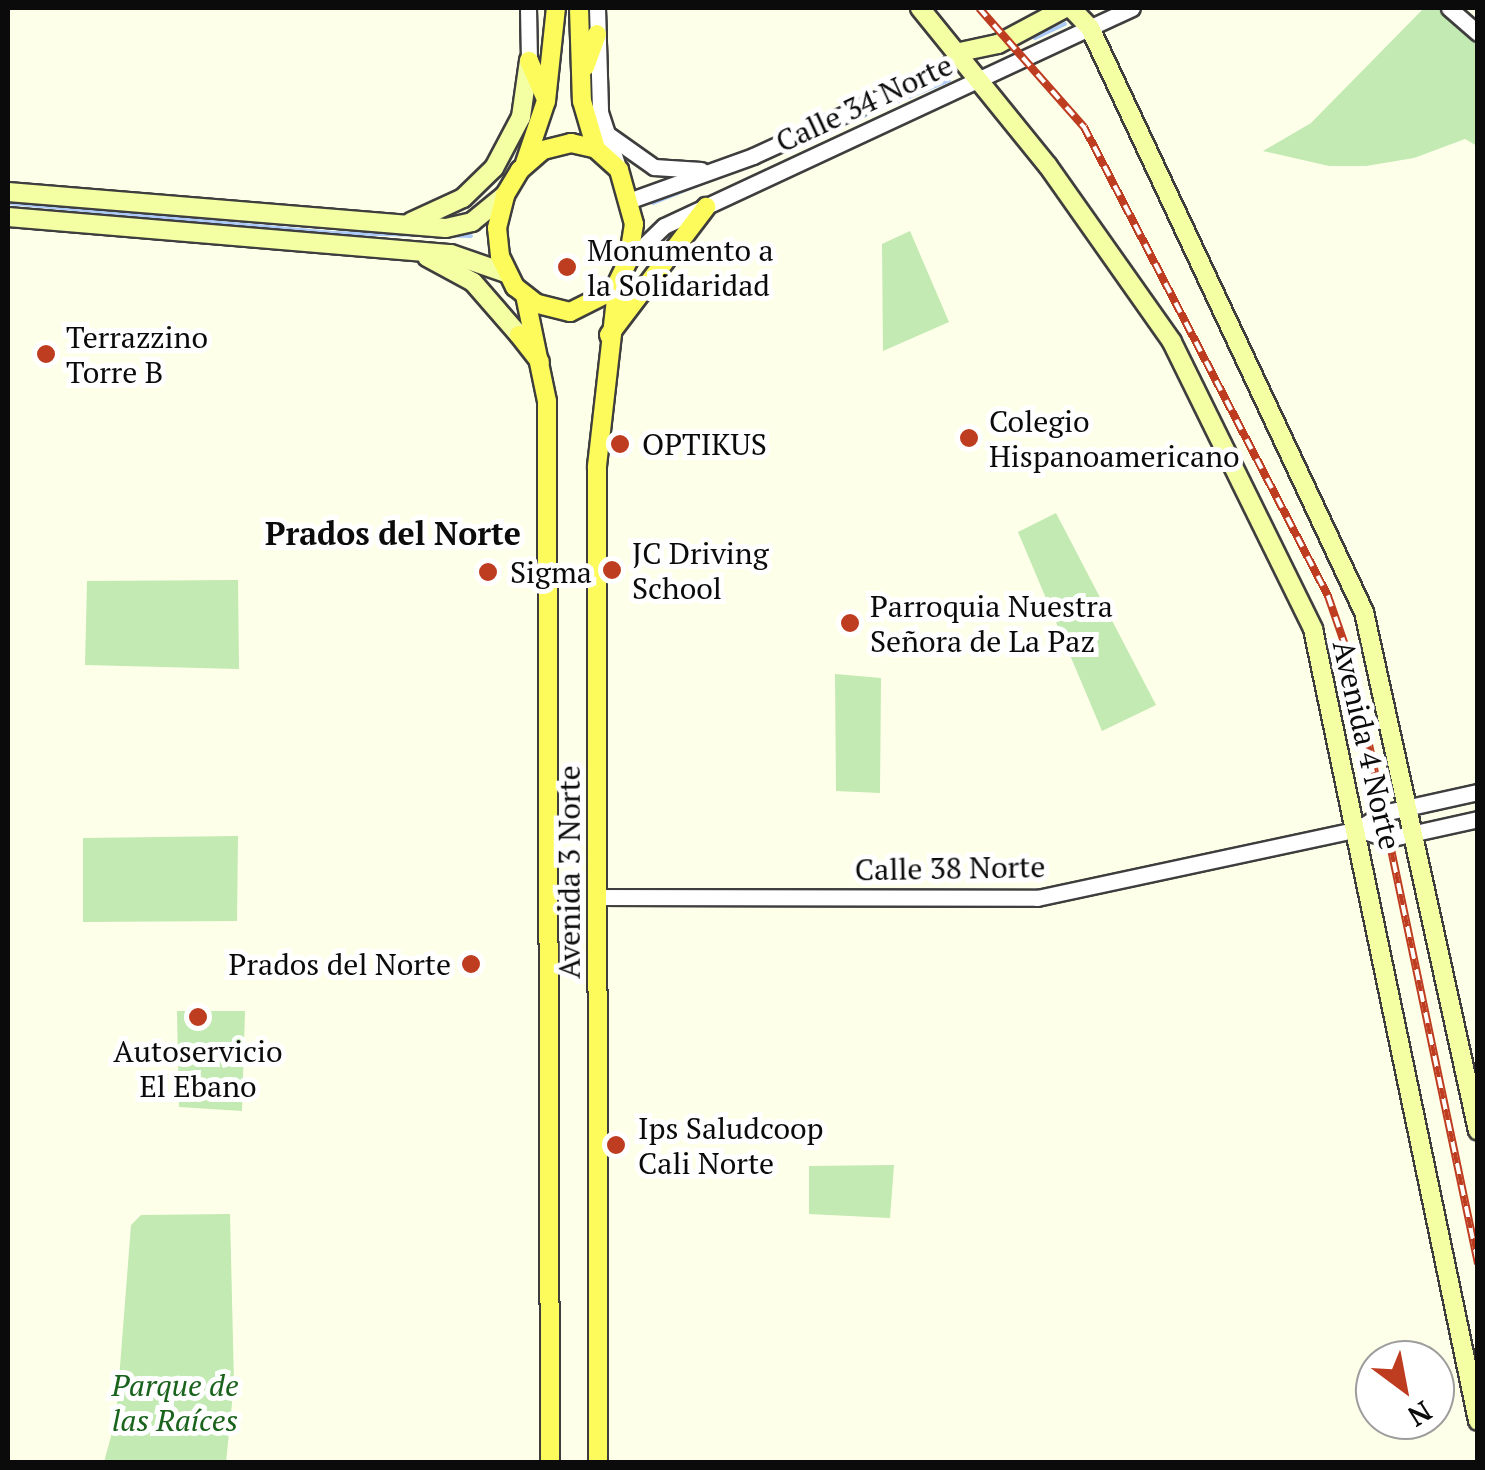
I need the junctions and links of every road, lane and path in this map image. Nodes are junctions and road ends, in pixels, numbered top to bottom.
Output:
1 (528, 8) edge
2 (597, 8) edge
3 (920, 8) edge
4 (1068, 8) edge
5 (1132, 8) edge
6 (1449, 8) edge
7 (579, 14) edge
8 (556, 15) edge
9 (1090, 28) junction
10 (1478, 32) edge
11 (597, 34) junction
12 (960, 52) junction
13 (529, 61) junction
14 (582, 77) junction
15 (980, 79) junction
16 (546, 101) junction
17 (600, 140) junction
18 (524, 167) junction
19 (720, 169) junction
20 (8, 192) edge
21 (504, 195) junction
22 (631, 200) junction
23 (706, 207) junction
24 (8, 217) edge
25 (396, 226) junction
26 (407, 250) junction
27 (628, 261) junction
28 (506, 273) junction
29 (618, 283) junction
30 (525, 295) junction
31 (608, 336) junction
32 (544, 367) junction
33 (1478, 792) edge
34 (1410, 807) junction
35 (1478, 819) edge
36 (1358, 829) junction
37 (1415, 832) junction
38 (597, 897) junction
39 (1478, 1131) edge
40 (1478, 1420) edge
41 (550, 1462) edge
42 (598, 1462) edge

1 - 13 street
2 - 11 street
3 - 12 main road, Avenida 4 Norte
4 - 9 main road, Avenida 4 Norte
4 - 12 main road
5 - 9 street, Calle 34 Norte
6 - 10 street
7 - 14 main road
8 - 16 main road
9 - 15 street, Calle 34 Norte
9 - 34 main road, Avenida 4 Norte
11 - 14 main road
11 - 17 street
12 - 15 main road, Avenida 4 Norte
12 - 19 street, Calle 34 Norte
13 - 16 main road
13 - 25 main road
14 - 17 main road
15 - 23 street, Calle 34 Norte
15 - 36 main road, Avenida 4 Norte
16 - 18 main road
17 - 18 main road
17 - 19 street
17 - 22 main road
18 - 21 main road
19 - 22 street, Calle 34 Norte
20 - 25 main road
21 - 25 main road
21 - 28 main road
22 - 27 main road
23 - 27 street, Calle 34 Norte
23 - 31 main road
24 - 26 main road
26 - 28 main road
26 - 32 main road
27 - 29 main road
28 - 30 main road
29 - 30 main road
29 - 31 main road, Avenida 3 Norte
30 - 32 main road, Avenida 3 Norte
31 - 38 main road, Avenida 3 Norte
32 - 41 main road, Avenida 3 Norte
33 - 34 street, Calle 38 Norte
34 - 36 street, Calle 38 Norte
34 - 37 main road, Avenida 4 Norte
35 - 37 street, Calle 38 Norte
36 - 37 street, Calle 38 Norte
36 - 38 street, Calle 38 Norte
36 - 40 main road, Avenida 4 Norte
37 - 39 main road, Avenida 4 Norte
38 - 42 main road, Avenida 3 Norte

